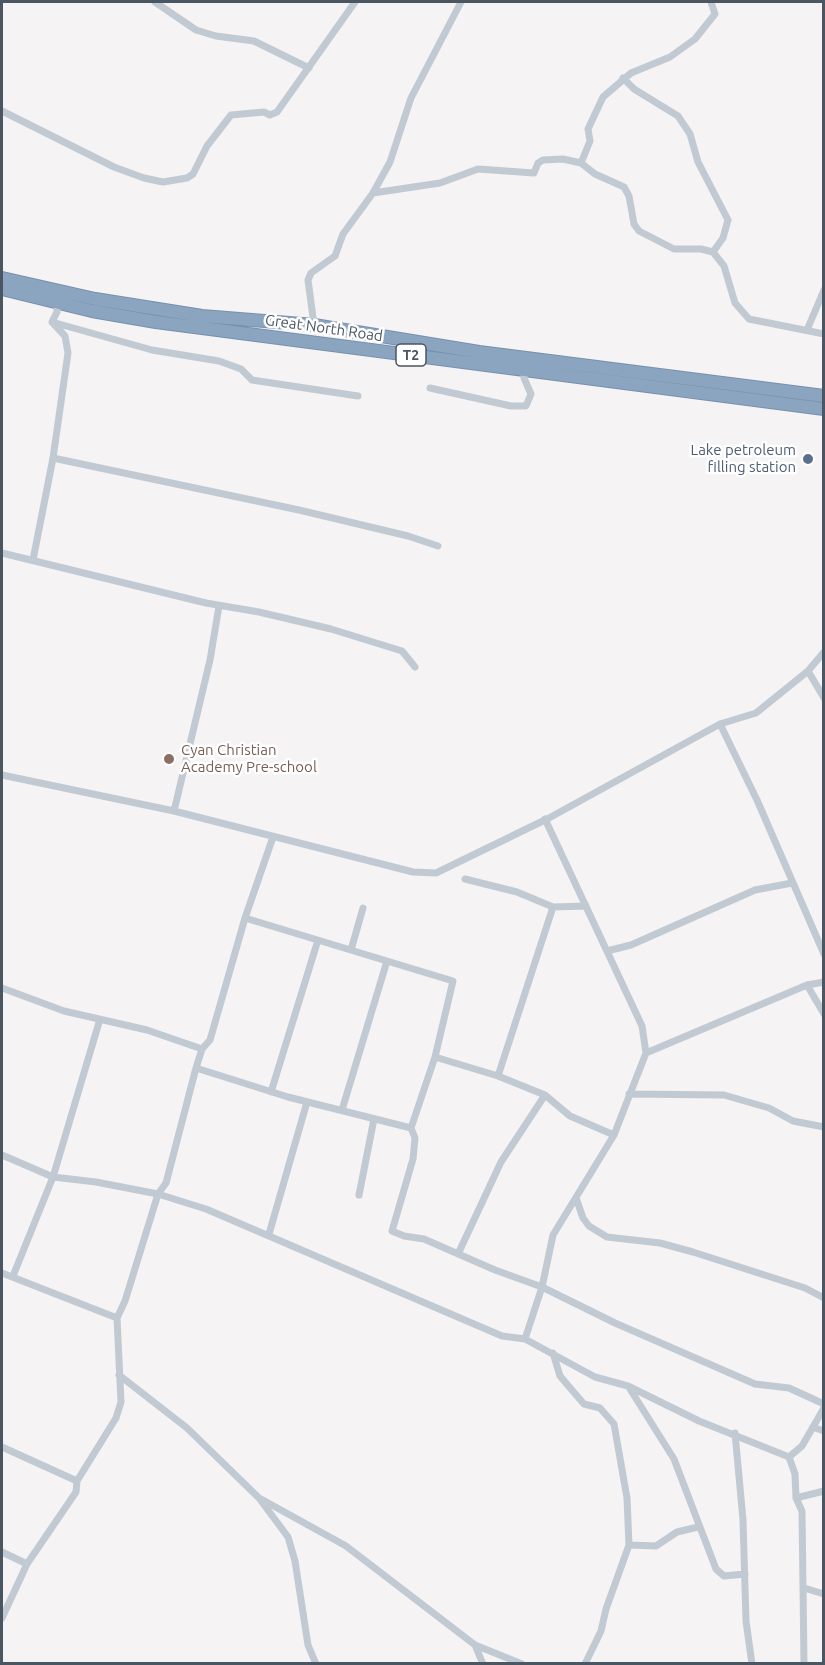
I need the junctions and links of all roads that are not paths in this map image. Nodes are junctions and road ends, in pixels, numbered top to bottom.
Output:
1 (155, 2) edge
2 (356, 2) edge
3 (461, 2) edge
4 (711, 2) edge
5 (309, 68) junction
6 (623, 78) junction
7 (2, 111) edge
8 (581, 163) junction
9 (373, 194) junction
10 (713, 252) junction
11 (2, 278) edge
12 (2, 289) edge
13 (824, 290) edge
14 (57, 302) junction
15 (52, 322) junction
16 (314, 325) junction
17 (807, 330) junction
18 (824, 334) edge
19 (525, 369) junction
20 (430, 388) dead end
21 (358, 396) dead end
22 (824, 396) edge
23 (824, 410) edge
24 (53, 458) junction
25 (438, 546) dead end
26 (2, 553) edge
27 (33, 560) junction
28 (219, 606) junction
29 (824, 652) edge
30 (416, 667) dead end
31 (808, 671) junction
32 (824, 698) edge
33 (720, 724) junction
34 (2, 775) edge
35 (174, 811) junction
36 (545, 819) junction
37 (273, 837) junction
38 (465, 879) dead end
39 (792, 883) junction
40 (586, 906) junction
41 (553, 907) junction
42 (363, 908) dead end
43 (245, 918) junction
44 (318, 940) junction
45 (351, 950) junction
46 (607, 951) junction
47 (824, 954) edge
48 (387, 961) junction
49 (824, 982) edge
50 (807, 985) junction
51 (2, 988) edge
52 (824, 1014) edge
53 (100, 1019) junction
54 (202, 1049) junction
55 (646, 1053) junction
56 (435, 1057) junction
57 (196, 1068) junction
58 (498, 1076) junction
59 (271, 1092) junction
60 (629, 1094) junction
61 (545, 1095) junction
62 (308, 1102) junction
63 (342, 1110) junction
64 (374, 1119) junction
65 (824, 1127) edge
66 (411, 1128) junction
67 (614, 1135) junction
68 (2, 1155) edge
69 (53, 1177) junction
70 (158, 1194) junction
71 (359, 1195) dead end
72 (576, 1198) junction
73 (269, 1234) junction
74 (458, 1254) junction
75 (2, 1273) edge
76 (13, 1276) junction
77 (542, 1287) junction
78 (824, 1298) edge
79 (117, 1318) junction
80 (525, 1339) junction
81 (553, 1353) junction
82 (119, 1375) junction
83 (628, 1386) junction
84 (824, 1406) edge
85 (814, 1428) junction
86 (824, 1431) edge
87 (735, 1433) junction
88 (2, 1447) edge
89 (789, 1457) junction
90 (76, 1481) junction
91 (824, 1491) edge
92 (259, 1498) junction
93 (796, 1498) junction
94 (698, 1527) junction
95 (630, 1545) junction
96 (2, 1552) edge
97 (27, 1564) junction
98 (745, 1574) junction
99 (804, 1588) junction
100 (824, 1594) edge
101 (2, 1618) edge
102 (475, 1645) junction
103 (316, 1664) edge
104 (483, 1664) edge
105 (522, 1664) edge
106 (585, 1664) edge
107 (752, 1664) edge
108 (804, 1664) edge

1 - 5 street
2 - 5 street
3 - 9 street
4 - 6 street
5 - 7 street
6 - 8 street
6 - 10 street
8 - 9 street
8 - 10 street
9 - 16 street
10 - 17 street
11 - 16 highway, Great North Road / T2
12 - 14 highway, Great North Road / T2
13 - 17 street
14 - 15 street
14 - 19 highway, Great North Road / T2
15 - 21 street
15 - 24 street
16 - 22 highway, Great North Road / T2
17 - 18 street
19 - 20 street
19 - 23 highway, Great North Road / T2
24 - 25 street
24 - 27 street
26 - 27 street
27 - 28 street
28 - 30 street
28 - 35 street
29 - 31 street
31 - 32 street
31 - 33 street
33 - 36 street
33 - 39 street
34 - 35 street
35 - 37 street
36 - 37 street
36 - 40 street
37 - 43 street
38 - 41 street
39 - 46 street
39 - 47 street
40 - 41 street
40 - 46 street
41 - 58 street
42 - 45 street
43 - 44 street
43 - 54 street
44 - 45 street
44 - 59 street
45 - 48 street
46 - 55 street
48 - 56 street
48 - 63 street
49 - 50 street
50 - 52 street
50 - 55 street
51 - 53 street
53 - 54 street
53 - 69 street
54 - 57 street
55 - 60 street
56 - 58 street
56 - 66 street
57 - 59 street
57 - 70 street
58 - 61 street
59 - 62 street
60 - 65 street
60 - 67 street
61 - 67 street
61 - 74 street
62 - 63 street
62 - 73 street
63 - 64 street
64 - 66 street
64 - 71 street
66 - 74 street
67 - 72 street
68 - 69 street
69 - 70 street
69 - 76 street
70 - 73 street
70 - 79 street
72 - 77 street
72 - 78 street
73 - 80 street
74 - 77 street
75 - 76 street
76 - 79 street
77 - 80 street
77 - 84 street
79 - 82 street
80 - 81 street
81 - 83 street
81 - 95 street
82 - 90 street
82 - 92 street
83 - 87 street
83 - 94 street
84 - 85 street
85 - 86 street
85 - 89 street
87 - 89 street
87 - 98 street
88 - 90 street
89 - 93 street
90 - 97 street
91 - 93 street
92 - 102 street
92 - 103 street
93 - 99 street
94 - 95 street
94 - 98 street
95 - 106 street
96 - 97 street
97 - 101 street
98 - 107 street
99 - 100 street
99 - 108 street
102 - 104 street
102 - 105 street

